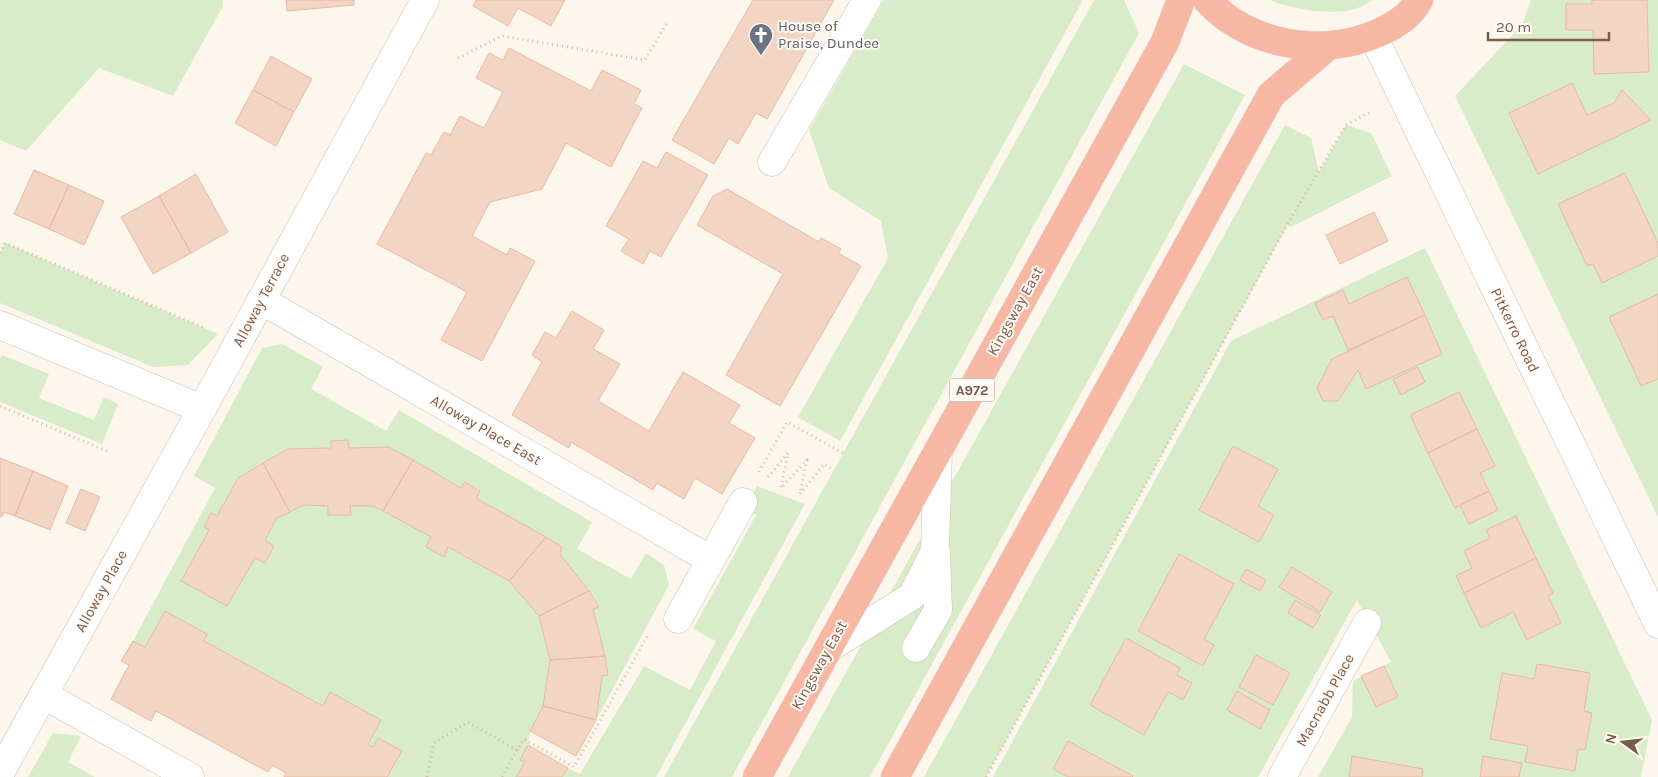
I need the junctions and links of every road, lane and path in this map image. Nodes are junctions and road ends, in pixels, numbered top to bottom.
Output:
1 (426, 0) edge
2 (866, 0) edge
3 (1181, 0) edge
4 (1207, 0) edge
5 (1419, 0) edge
6 (668, 21) dead end
7 (1373, 36) junction
8 (1328, 46) junction
9 (458, 58) dead end
10 (1402, 96) junction
11 (772, 162) dead end
12 (0, 254) edge
13 (261, 300) junction
14 (0, 325) edge
15 (209, 330) dead end
16 (0, 406) edge
17 (202, 409) junction
18 (938, 450) junction
19 (109, 452) dead end
20 (844, 453) dead end
21 (834, 470) dead end
22 (757, 477) junction
23 (743, 502) joint
24 (936, 551) junction
25 (711, 560) junction
26 (678, 619) joint
27 (1367, 623) dead end
28 (1658, 624) edge
29 (829, 648) junction
30 (916, 648) dead end
31 (44, 695) junction
32 (517, 750) junction
33 (0, 773) edge
34 (190, 777) edge
35 (427, 777) edge
36 (502, 777) edge
37 (757, 777) edge
38 (896, 777) edge
39 (986, 777) edge
40 (1282, 777) edge

1 - 13 street, Alloway Terrace
2 - 11 street
3 - 18 highway, Kingsway East / A972
4 - 8 highway
5 - 7 highway
6 - 9 path
7 - 8 highway
7 - 10 street, Pitkerro Road
8 - 38 highway
10 - 28 street, Pitkerro Road
10 - 39 path
12 - 15 path
13 - 17 street, Alloway Terrace
13 - 25 street, Alloway Place East
14 - 17 street
16 - 19 path
17 - 31 street, Alloway Place
18 - 24 street
18 - 29 highway, Kingsway East / A972
20 - 22 path
21 - 22 path
22 - 23 path
23 - 25 street
24 - 29 street
24 - 30 street
25 - 26 street
26 - 32 path
27 - 40 street, Macnabb Place
29 - 37 highway, Kingsway East / A972
31 - 33 street, Alloway Place
31 - 34 street
32 - 35 path
32 - 36 path

